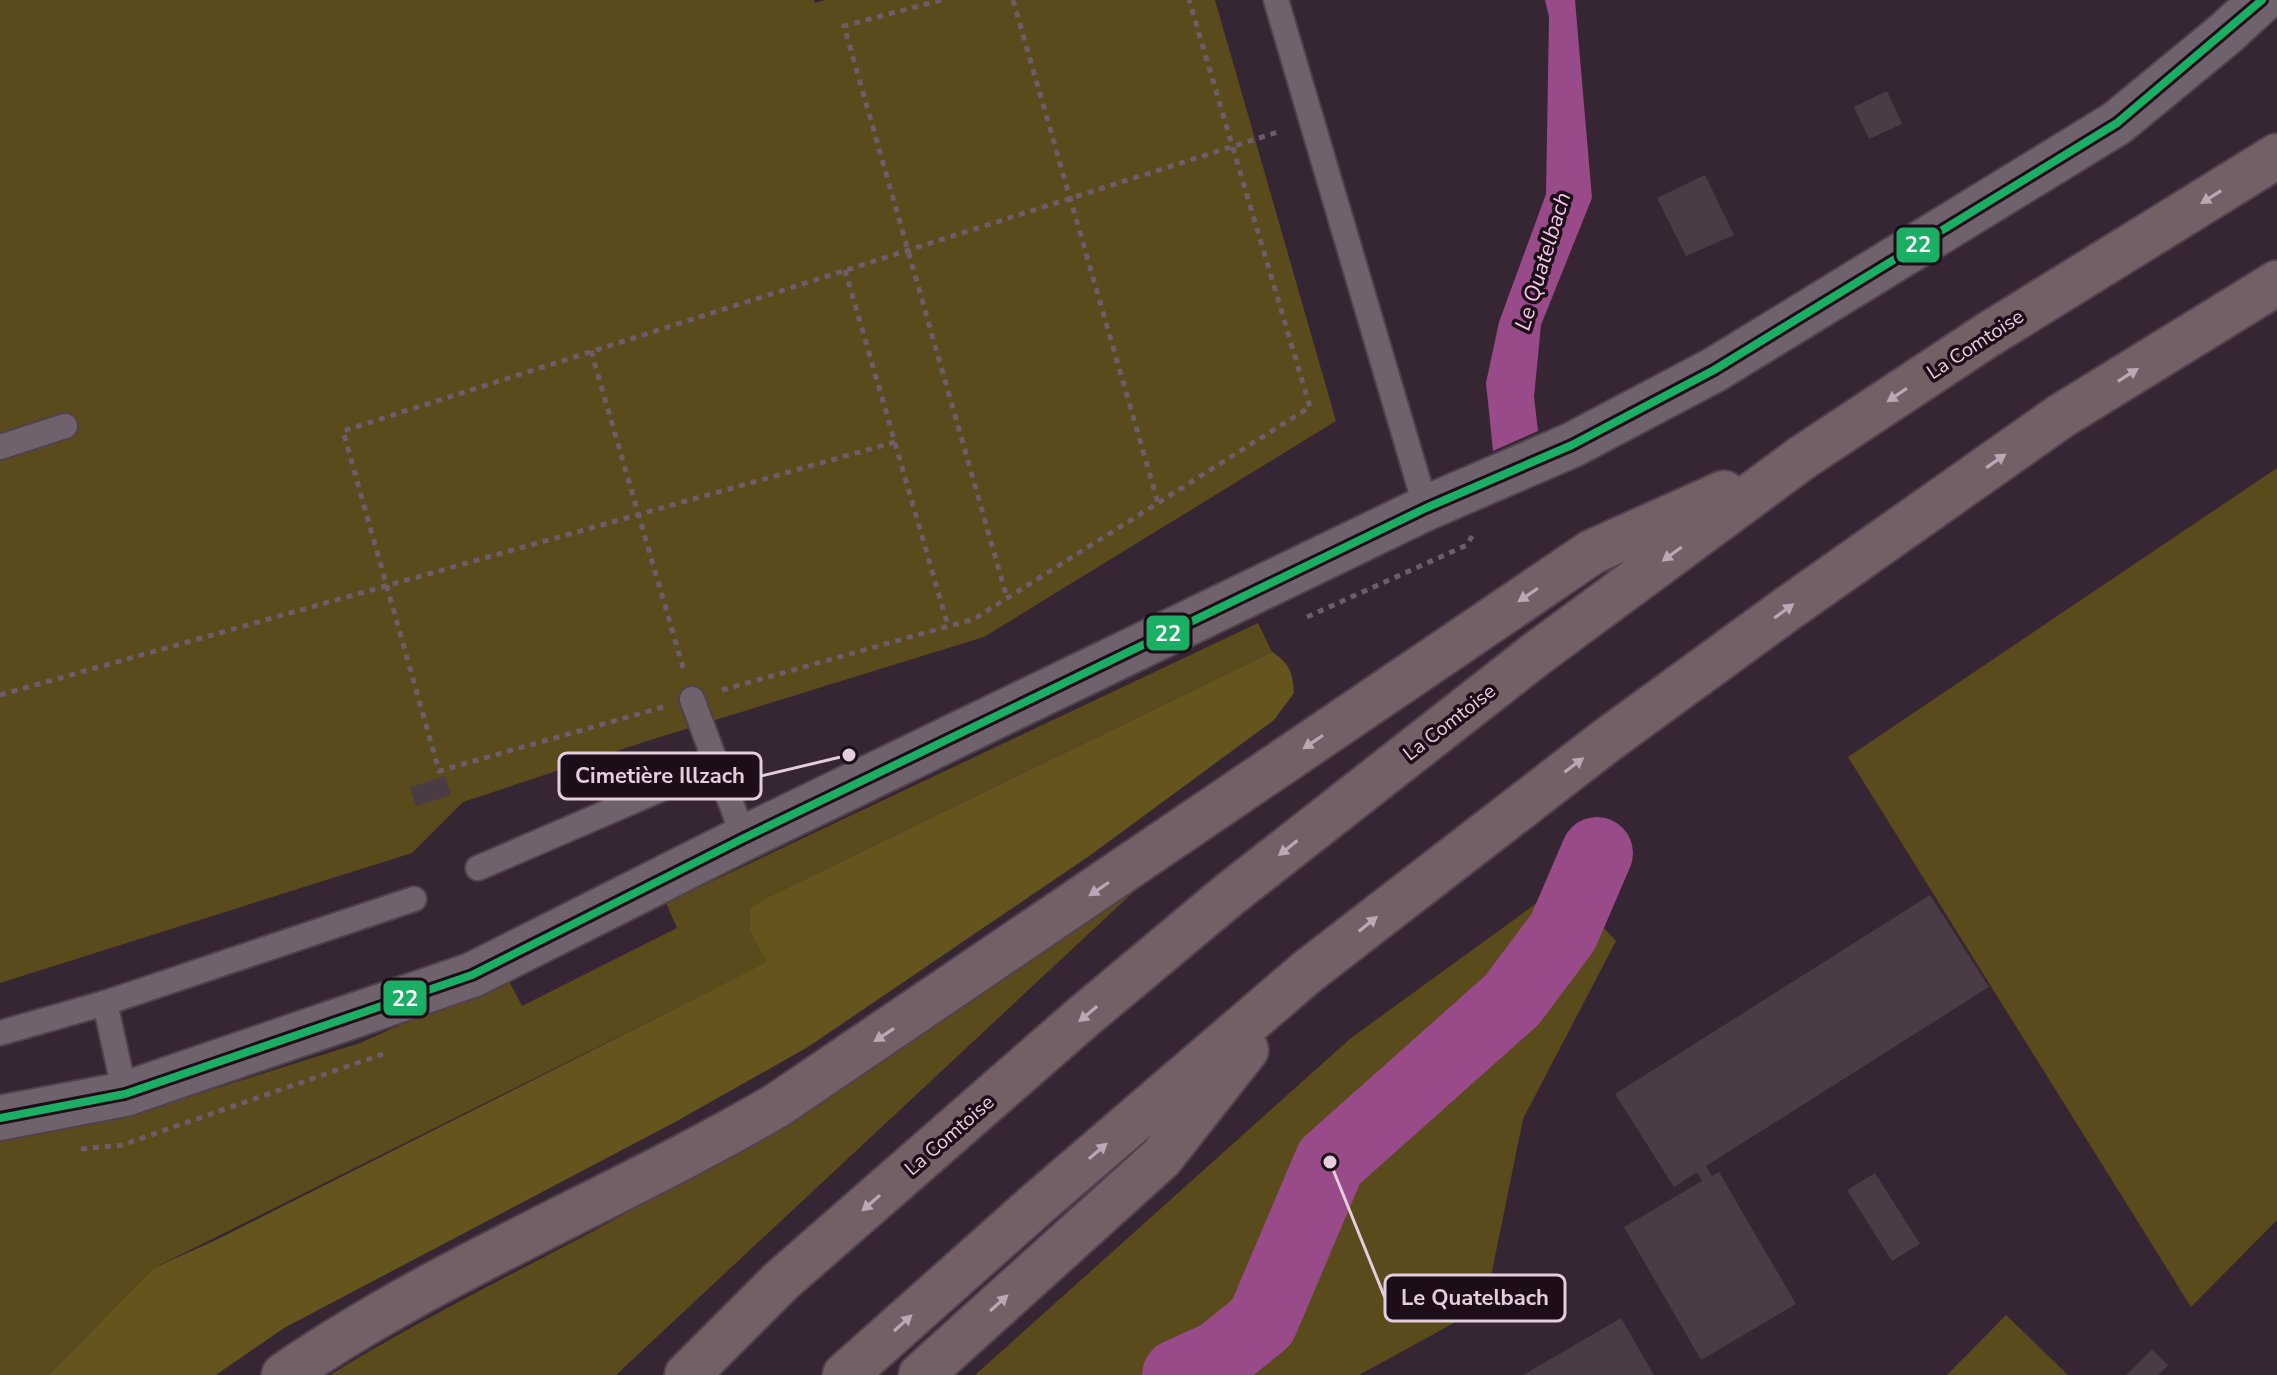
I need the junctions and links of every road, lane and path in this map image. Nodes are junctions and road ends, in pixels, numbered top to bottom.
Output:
1 (941, 0) edge
2 (1013, 0) edge
3 (1189, 0) edge
4 (1276, 0) edge
5 (2262, 0) edge
6 (1312, 121) junction
7 (1234, 146) junction
8 (2277, 156) edge
9 (1071, 198) junction
10 (908, 250) junction
11 (845, 270) junction
12 (2277, 283) edge
13 (591, 351) junction
14 (65, 426) dead end
15 (895, 442) junction
16 (0, 447) edge
17 (1803, 457) junction
18 (1158, 503) junction
19 (1426, 508) junction
20 (639, 514) junction
21 (386, 585) junction
22 (1007, 598) junction
23 (948, 627) junction
24 (0, 695) edge
25 (692, 699) junction
26 (717, 765) junction
27 (744, 838) junction
28 (478, 868) dead end
29 (414, 899) dead end
30 (1307, 972) junction
31 (105, 1003) junction
32 (0, 1033) edge
33 (125, 1094) junction
34 (0, 1118) edge
35 (284, 1375) edge
36 (687, 1375) edge
37 (845, 1375) edge
38 (921, 1375) edge

1 - 10 path
2 - 9 path
3 - 7 path
4 - 6 lane
5 - 19 street
6 - 7 path
6 - 19 lane
7 - 9 path
7 - 18 path
8 -> 17 highway, La Comtoise
9 - 10 path
9 - 18 path
10 - 11 path
10 - 22 path
11 - 13 path
11 - 15 path
30 -> 12 highway
13 - 20 path
13 - 21 path
14 - 16 lane
15 - 20 path
15 - 23 path
17 -> 35 highway
17 -> 36 highway, La Comtoise
18 - 22 path
19 - 27 street
20 - 21 path
20 - 25 path
21 - 24 path
21 - 25 path
22 - 23 path
23 - 25 path
25 - 26 lane
26 - 27 lane
26 - 28 lane
27 - 33 street
29 - 31 lane
37 -> 30 highway
38 -> 30 highway
31 - 32 lane
31 - 33 lane
33 - 34 street

